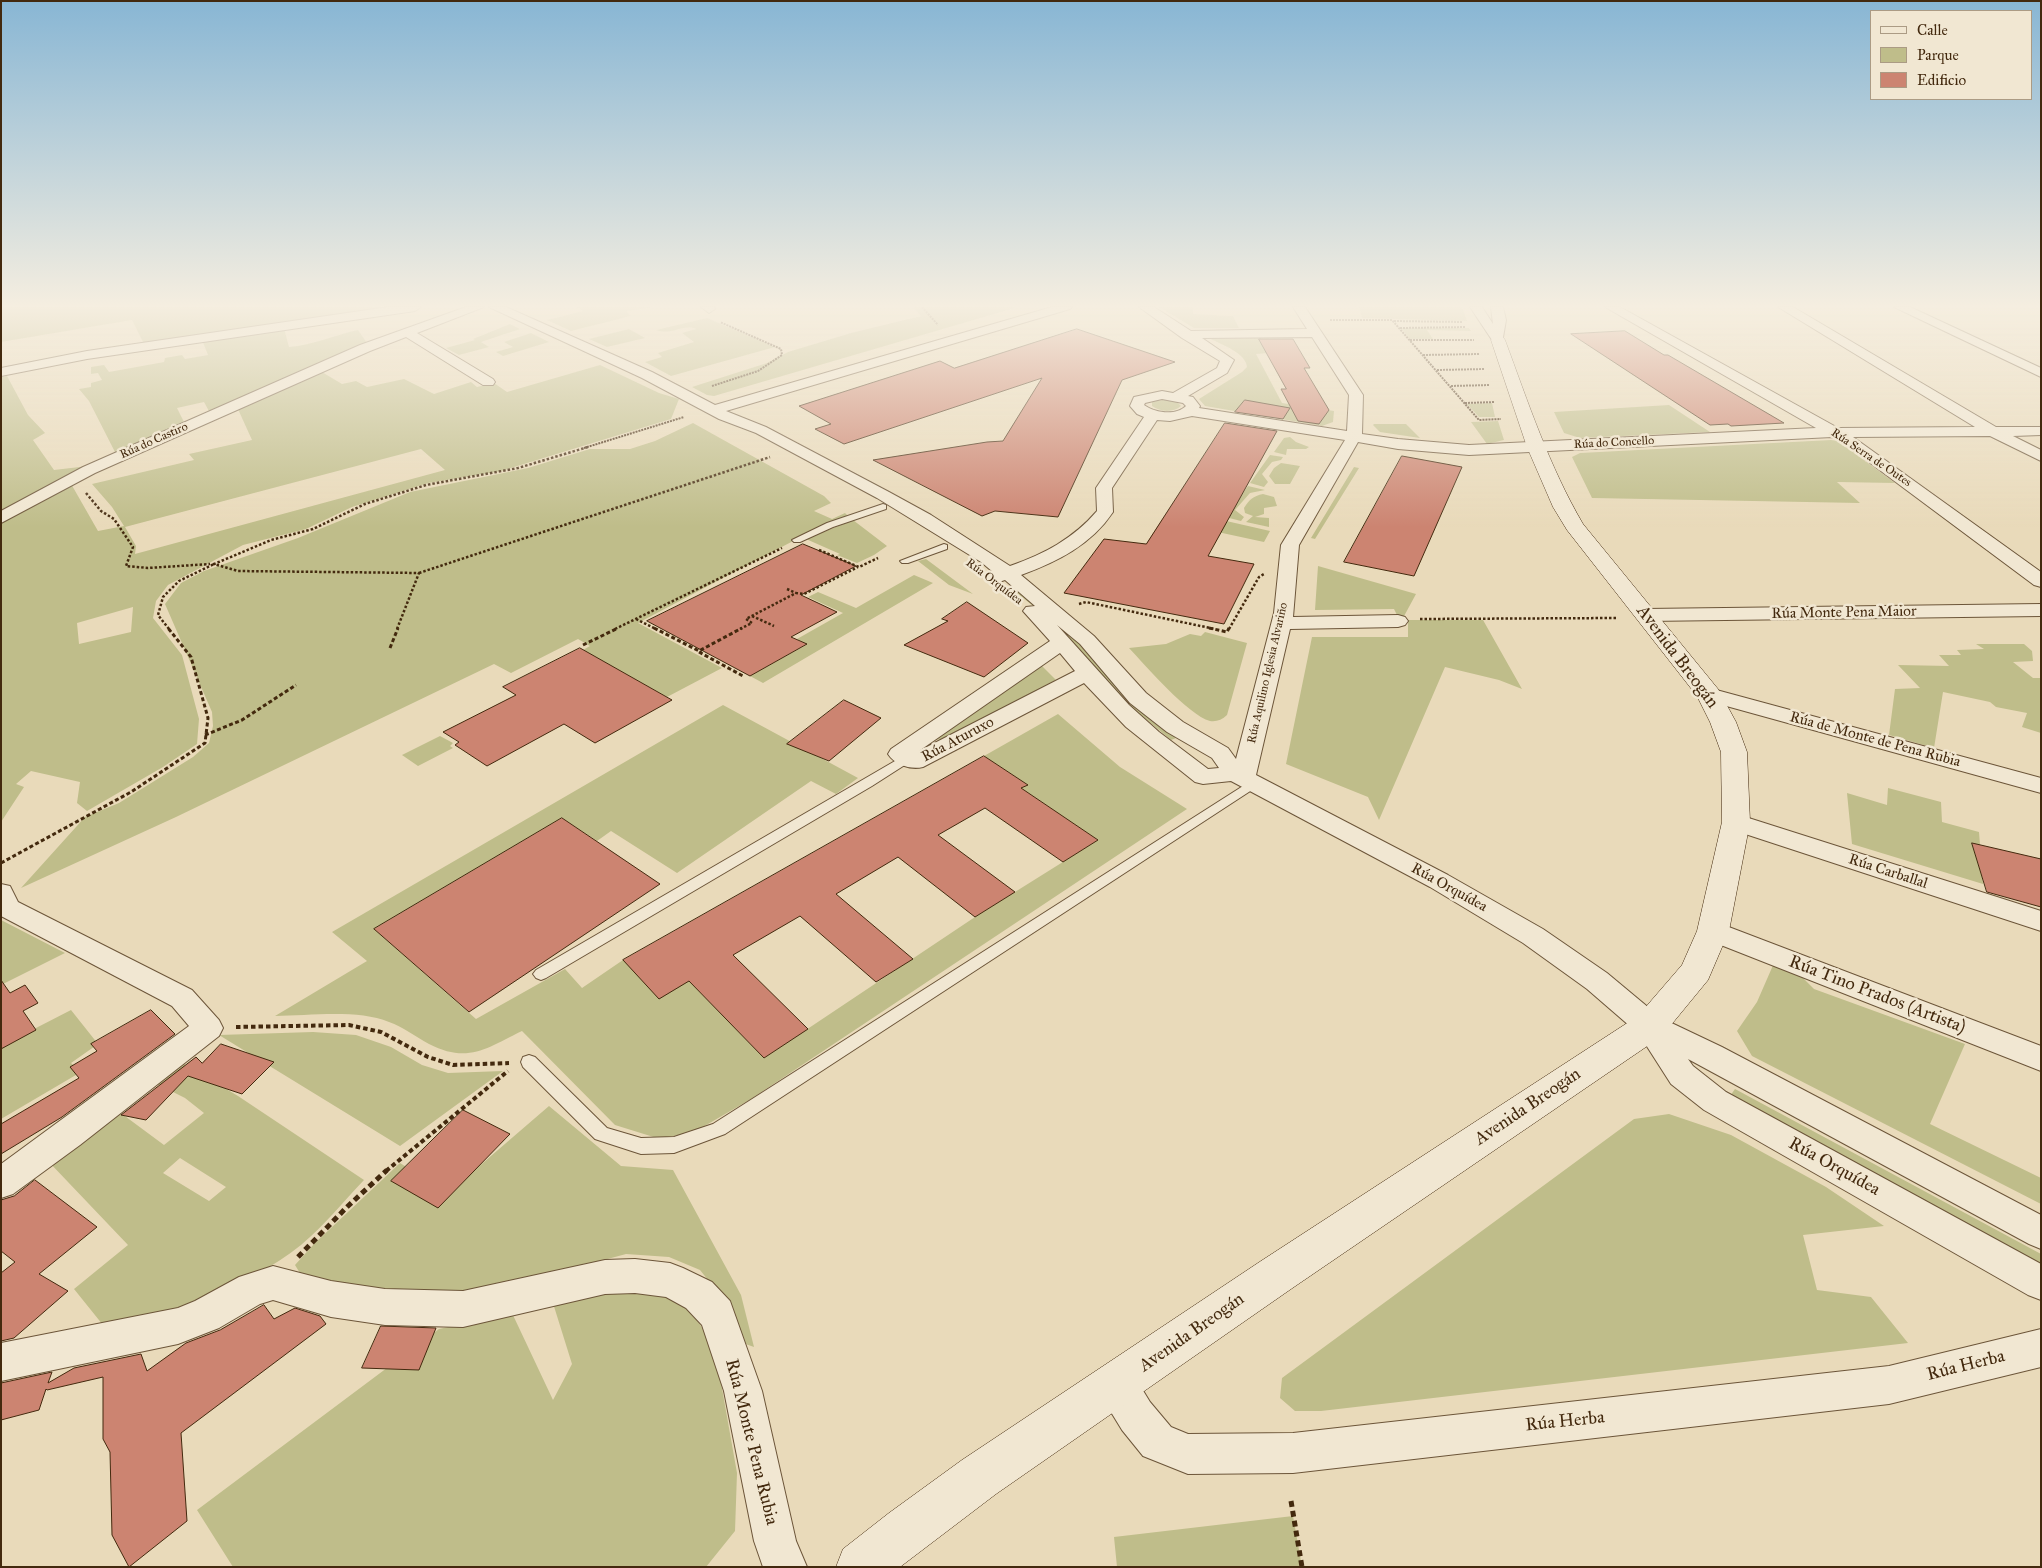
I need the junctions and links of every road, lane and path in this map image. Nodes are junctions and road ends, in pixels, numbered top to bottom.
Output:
1 (294, 380) edge
2 (485, 380) edge
3 (656, 380) edge
4 (732, 380) edge
5 (811, 380) edge
6 (1205, 380) edge
7 (1346, 380) edge
8 (1445, 380) edge
9 (1512, 380) edge
10 (1741, 380) edge
11 (1907, 380) edge
12 (488, 382) dead end
13 (1490, 385) dead end
14 (1450, 386) junction
15 (684, 393) junction
16 (1176, 397) junction
17 (1495, 402) dead end
18 (1464, 403) junction
19 (713, 410) junction
20 (1191, 411) junction
21 (1153, 415) junction
22 (1501, 419) dead end
23 (1992, 431) junction
24 (2041, 431) edge
25 (1835, 433) junction
26 (1354, 437) junction
27 (1536, 447) junction
28 (780, 454) junction
29 (2041, 456) edge
30 (74, 478) junction
31 (883, 506) junction
32 (1, 518) edge
33 (797, 540) junction
34 (944, 547) junction
35 (878, 558) dead end
36 (905, 561) dead end
37 (214, 564) junction
38 (859, 567) junction
39 (419, 573) junction
40 (1000, 576) junction
41 (1259, 577) dead end
42 (2041, 581) edge
43 (786, 589) dead end
44 (796, 593) junction
45 (1075, 606) dead end
46 (2041, 610) edge
47 (1646, 615) junction
48 (752, 616) junction
49 (636, 619) junction
50 (1398, 621) joint
51 (1281, 623) junction
52 (774, 626) dead end
53 (1062, 642) junction
54 (583, 645) dead end
55 (390, 648) dead end
56 (699, 651) junction
57 (1087, 673) junction
58 (743, 676) dead end
59 (296, 685) dead end
60 (1709, 694) junction
61 (206, 735) junction
62 (907, 758) junction
63 (1244, 778) junction
64 (2041, 786) edge
65 (1736, 822) junction
66 (1, 863) edge
67 (1, 893) edge
68 (2041, 921) edge
69 (1713, 931) junction
70 (541, 974) dead end
71 (1650, 1026) junction
72 (208, 1028) junction
73 (2041, 1059) edge
74 (524, 1062) junction
75 (1, 1182) edge
76 (2041, 1233) edge
77 (273, 1283) junction
78 (2041, 1283) edge
79 (2041, 1348) edge
80 (1, 1362) edge
81 (1117, 1385) junction
82 (1291, 1501) dead end
83 (785, 1567) edge
84 (861, 1567) edge
85 (1302, 1567) edge

1 - 30 street, Rúa do Castiro
2 - 12 street
3 - 15 street, Rúa Orquídea
4 - 15 path
5 - 19 street
6 - 16 street
7 - 26 street, Rúa Aquilino Iglesia Alvariño
8 - 14 path
9 - 27 street, Avenida Breogán
10 - 25 street, Rúa Serra de Outes
11 - 23 street
13 - 14 path
14 - 18 path
15 - 19 street, Rúa Orquídea
16 - 20 street
16 - 21 street
17 - 18 path
18 - 22 path
19 - 28 street, Rúa Orquídea
19 - 37 path
19 - 40 street, Rúa Orquídea
20 - 21 street
20 - 26 street, Rúa do Concello
21 - 40 street
23 - 24 street, Rúa do Concello
23 - 25 street, Rúa do Concello
23 - 29 street
25 - 27 street, Rúa do Concello
25 - 42 street, Rúa Serra de Outes
26 - 27 street, Rúa do Concello
26 - 51 street, Rúa Aquilino Iglesia Alvariño
27 - 47 street, Avenida Breogán
28 - 31 street, Rúa Orquídea
28 - 39 path
30 - 32 street, Rúa do Castiro
30 - 37 path
31 - 33 lane
31 - 34 street, Rúa Orquídea
33 - 38 path
33 - 49 path
34 - 36 lane
34 - 40 street, Rúa Orquídea
35 - 38 path
37 - 39 path
37 - 61 path
38 - 44 path
39 - 55 path
40 - 53 street, Rúa Orquídea
40 - 63 street, Rúa Orquídea
41 - 45 path
43 - 44 path
44 - 48 path
46 - 47 street, Rúa Monte Pena Maior
47 - 50 path
47 - 60 street, Avenida Breogán
48 - 52 path
48 - 56 path
49 - 54 path
49 - 56 path
50 - 51 street
51 - 63 street, Rúa Aquilino Iglesia Alvariño
53 - 57 street, Rúa Orquídea
53 - 62 street, Rúa Aturuxo
56 - 58 path
57 - 62 street, Rúa Aturuxo
57 - 63 street, Rúa Orquídea
59 - 61 path
60 - 64 street, Rúa de Monte de Pena Rubia
60 - 65 street, Avenida Breogán
61 - 66 path
62 - 70 lane
63 - 71 street, Rúa Orquídea
63 - 74 lane
65 - 68 street, Rúa Carballal
65 - 69 street, Avenida Breogán
67 - 72 street
69 - 71 street, Avenida Breogán
69 - 73 street, Rúa Tino Prados (Artista)
71 - 76 street, Rúa Orquídea
71 - 78 street, Rúa Orquídea
71 - 81 street, Avenida Breogán
72 - 74 path
72 - 75 street
74 - 77 path
77 - 80 street
77 - 83 street, Rúa Monte Pena Rubia
79 - 81 street, Rúa Herba
81 - 84 street, Avenida Breogán
82 - 85 path

